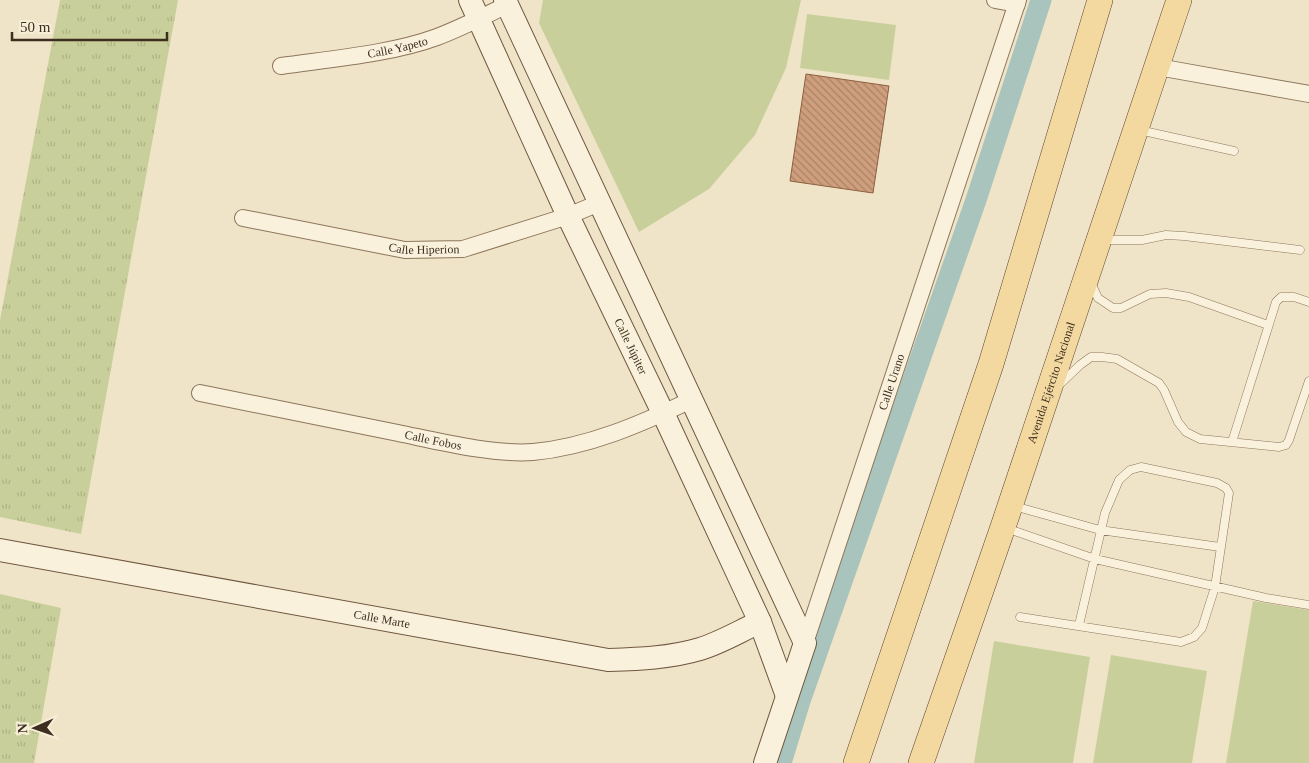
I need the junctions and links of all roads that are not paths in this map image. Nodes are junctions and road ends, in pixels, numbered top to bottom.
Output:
1 (995, 0) edge
2 (1100, 0) edge
3 (1180, 0) edge
4 (506, 2) edge
5 (1017, 2) edge
6 (474, 9) edge
7 (281, 66) dead end
8 (1158, 67) junction
9 (1309, 94) edge
10 (1137, 130) junction
11 (1234, 152) dead end
12 (600, 203) junction
13 (568, 216) junction
14 (242, 218) dead end
15 (1099, 240) junction
16 (1300, 250) dead end
17 (1087, 276) junction
18 (1309, 302) edge
19 (1268, 324) junction
20 (1309, 381) edge
21 (200, 393) dead end
22 (1046, 398) junction
23 (691, 400) junction
24 (663, 413) junction
25 (1232, 442) junction
26 (1006, 516) junction
27 (1100, 530) junction
28 (1220, 547) junction
29 (0, 550) edge
30 (1095, 559) junction
31 (1215, 587) junction
32 (1309, 605) edge
33 (1020, 617) dead end
34 (760, 622) junction
35 (1079, 625) junction
36 (805, 644) junction
37 (786, 696) junction
38 (765, 763) edge
39 (856, 763) edge
40 (921, 763) edge

1 - 5 street
2 - 39 main road
3 - 8 main road, Avenida Ejército Nacional
4 - 6 street, Calle Yapeto
4 - 12 street
5 - 36 street, Calle Urano
6 - 7 street, Calle Yapeto
6 - 13 street, Calle Júpiter
8 - 9 street
8 - 10 main road, Avenida Ejército Nacional
10 - 11 lane
10 - 15 main road, Avenida Ejército Nacional
12 - 13 street, Calle Hiperion
12 - 23 street
13 - 14 street, Calle Hiperion
13 - 24 street, Calle Júpiter
15 - 16 lane
15 - 17 main road, Avenida Ejército Nacional
17 - 19 lane
17 - 22 main road, Avenida Ejército Nacional
18 - 19 lane
19 - 25 lane
20 - 25 lane
21 - 24 street, Calle Fobos
22 - 25 lane
22 - 26 main road, Avenida Ejército Nacional
23 - 24 street, Calle Fobos
23 - 36 street
24 - 34 street, Calle Júpiter
26 - 27 lane
26 - 30 lane
26 - 40 main road, Avenida Ejército Nacional
27 - 28 lane
27 - 28 lane
27 - 30 lane
28 - 31 lane
29 - 34 street, Calle Marte
30 - 31 lane
30 - 35 lane
31 - 32 lane
31 - 35 lane
33 - 35 lane
34 - 37 street, Calle Júpiter
36 - 37 street, Calle Urano
37 - 38 street, Calle Urano

